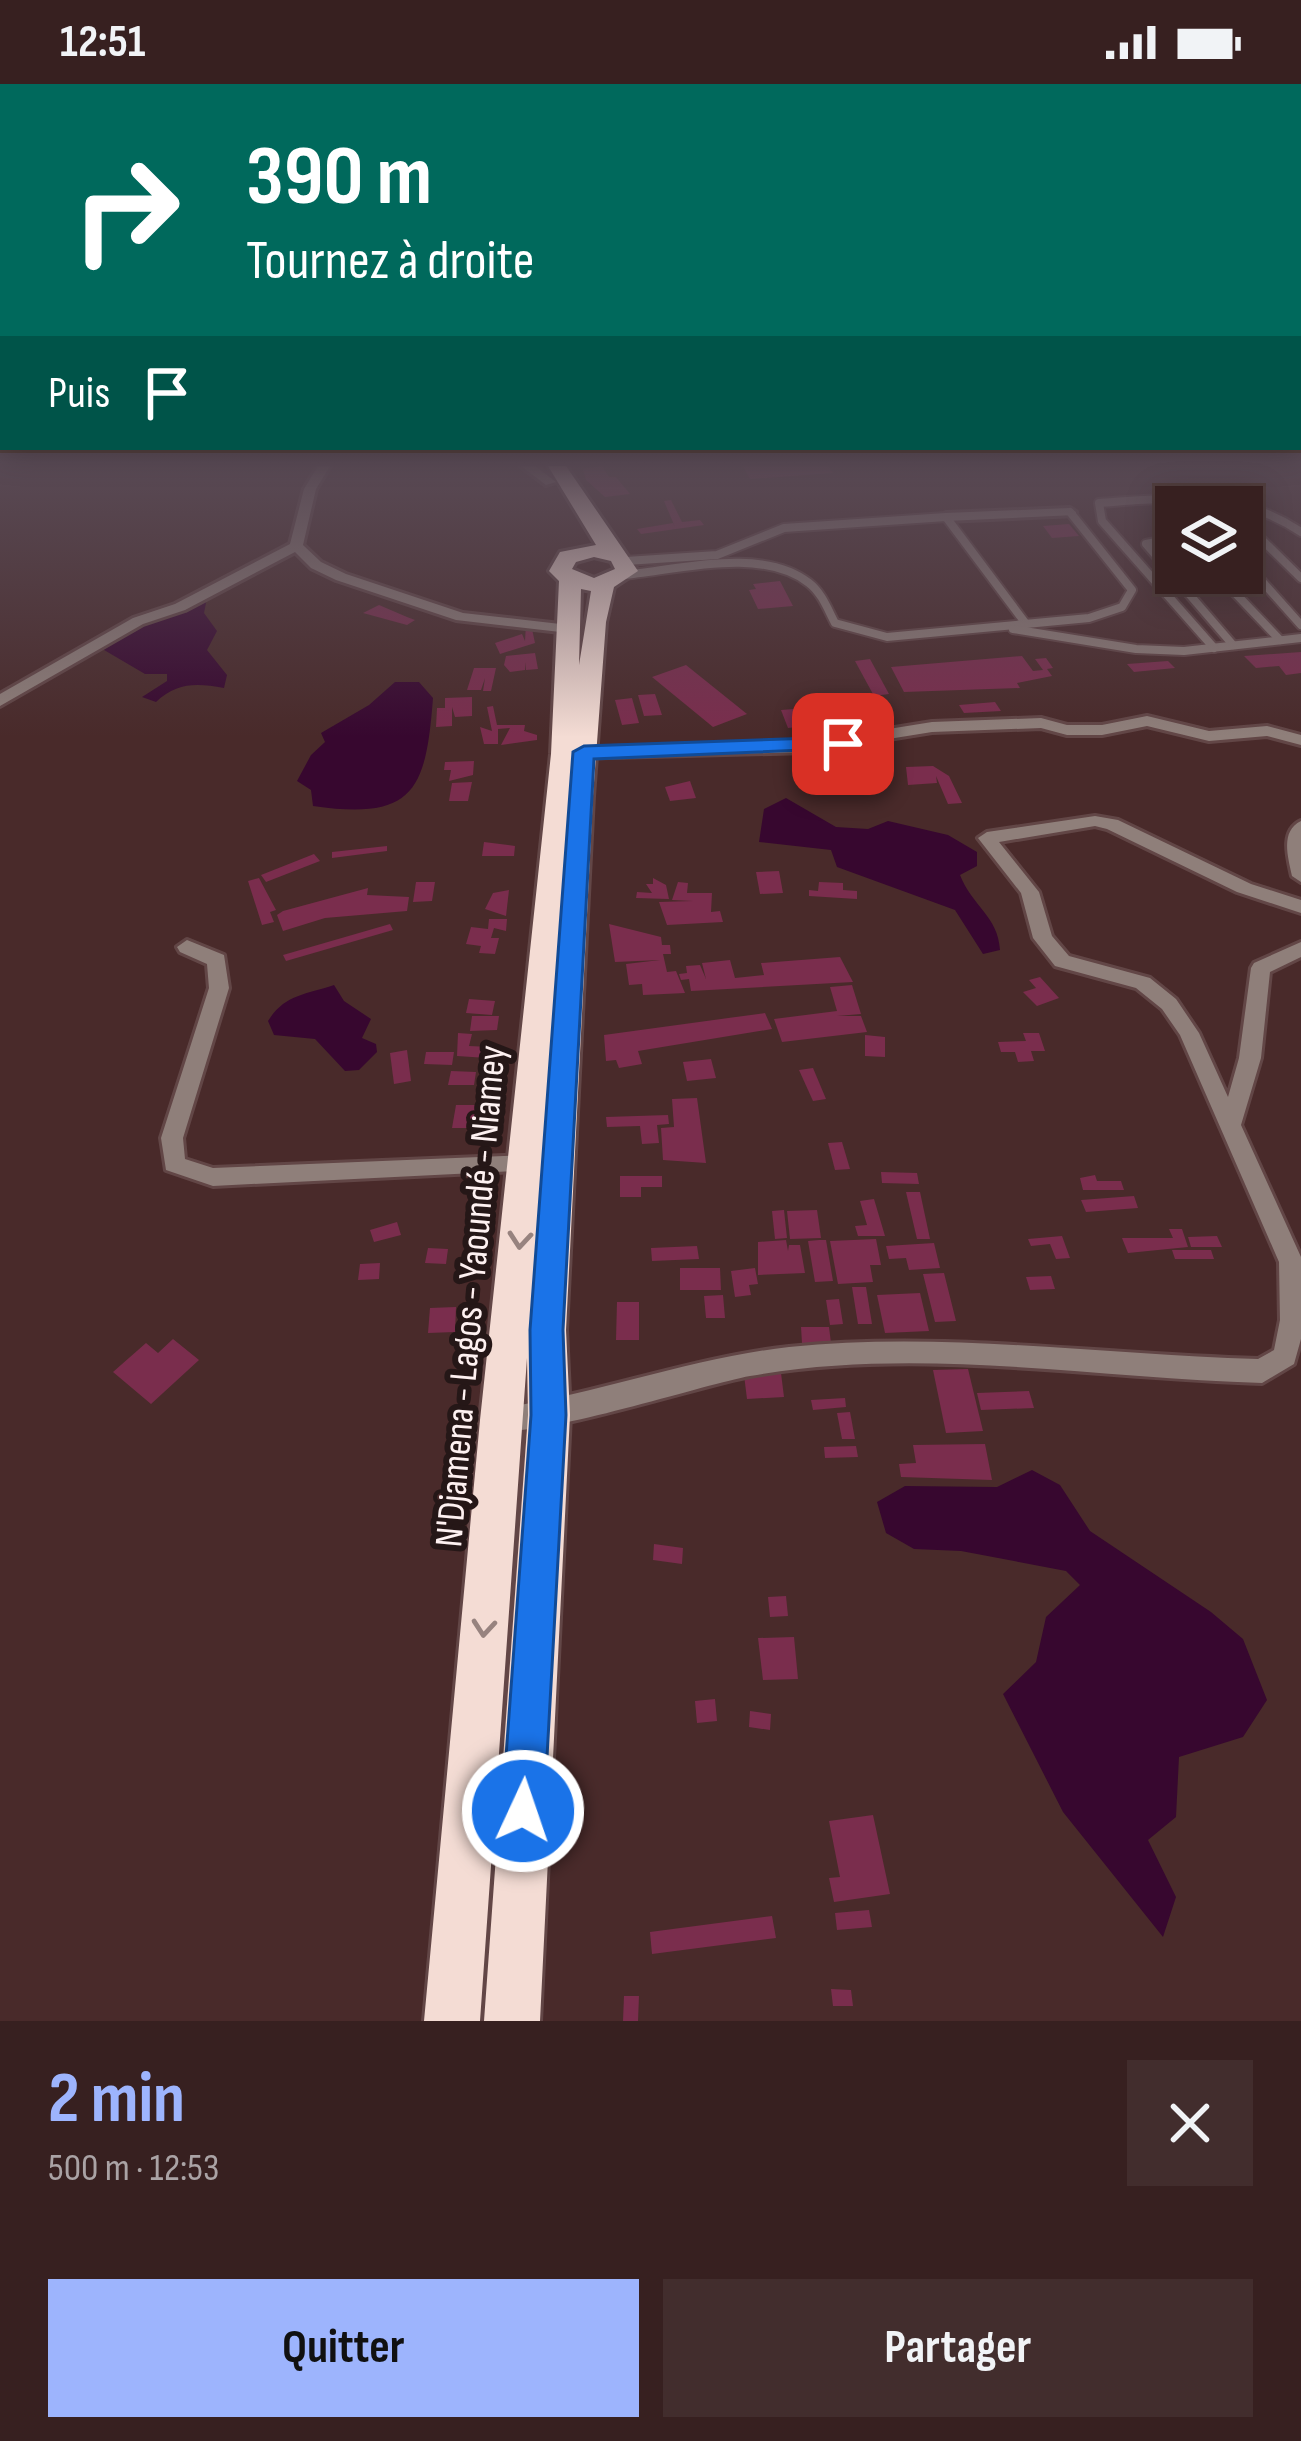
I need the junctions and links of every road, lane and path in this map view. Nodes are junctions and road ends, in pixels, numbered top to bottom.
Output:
1 (276, 556) edge
2 (306, 556) edge
3 (592, 556) edge
4 (594, 556) edge
5 (704, 556) edge
6 (975, 556) edge
7 (1105, 556) edge
8 (1133, 556) edge
9 (1279, 556) edge
10 (600, 568) junction
11 (1301, 578) edge
12 (1263, 583) edge
13 (1189, 594) edge
14 (1236, 594) edge
15 (1026, 625) junction
16 (1301, 625) edge
17 (1005, 628) junction
18 (569, 629) junction
19 (1301, 638) edge
20 (1280, 640) junction
21 (1233, 646) junction
22 (1214, 648) junction
23 (0, 700) edge
24 (1301, 740) edge
25 (574, 753) junction
26 (1301, 826) edge
27 (1301, 875) edge
28 (1301, 907) edge
29 (187, 947) dead end
30 (1301, 949) edge
31 (1232, 1122) junction
32 (527, 1164) junction
33 (548, 1415) junction
34 (501, 1420) junction
35 (452, 2021) edge
36 (512, 2021) edge

1 - 23 street
2 - 18 street
3 - 10 highway, N'Djamena - Lagos - Yaoundé - Niamey
4 - 10 highway, N'Djamena - Lagos - Yaoundé - Niamey
5 - 10 lane
6 - 15 lane
7 - 15 lane
8 - 22 lane
9 - 11 lane
10 - 17 lane
10 - 18 highway, N'Djamena - Lagos - Yaoundé - Niamey
10 - 25 highway, N'Djamena - Lagos - Yaoundé - Niamey
12 - 16 lane
13 - 21 lane
14 - 20 lane
15 - 17 lane
17 - 22 lane
18 - 25 highway, N'Djamena - Lagos - Yaoundé - Niamey
19 - 20 lane
20 - 21 lane
21 - 22 lane
24 - 25 street
25 - 32 highway, N'Djamena - Lagos - Yaoundé - Niamey
25 - 33 highway, N'Djamena - Lagos - Yaoundé - Niamey
26 - 27 street
28 - 31 street
29 - 32 street
30 - 31 street
31 - 33 street
32 -> 34 highway, N'Djamena - Lagos - Yaoundé - Niamey
33 - 34 street
33 - 36 highway, N'Djamena - Lagos - Yaoundé - Niamey
34 -> 35 highway, N'Djamena - Lagos - Yaoundé - Niamey

